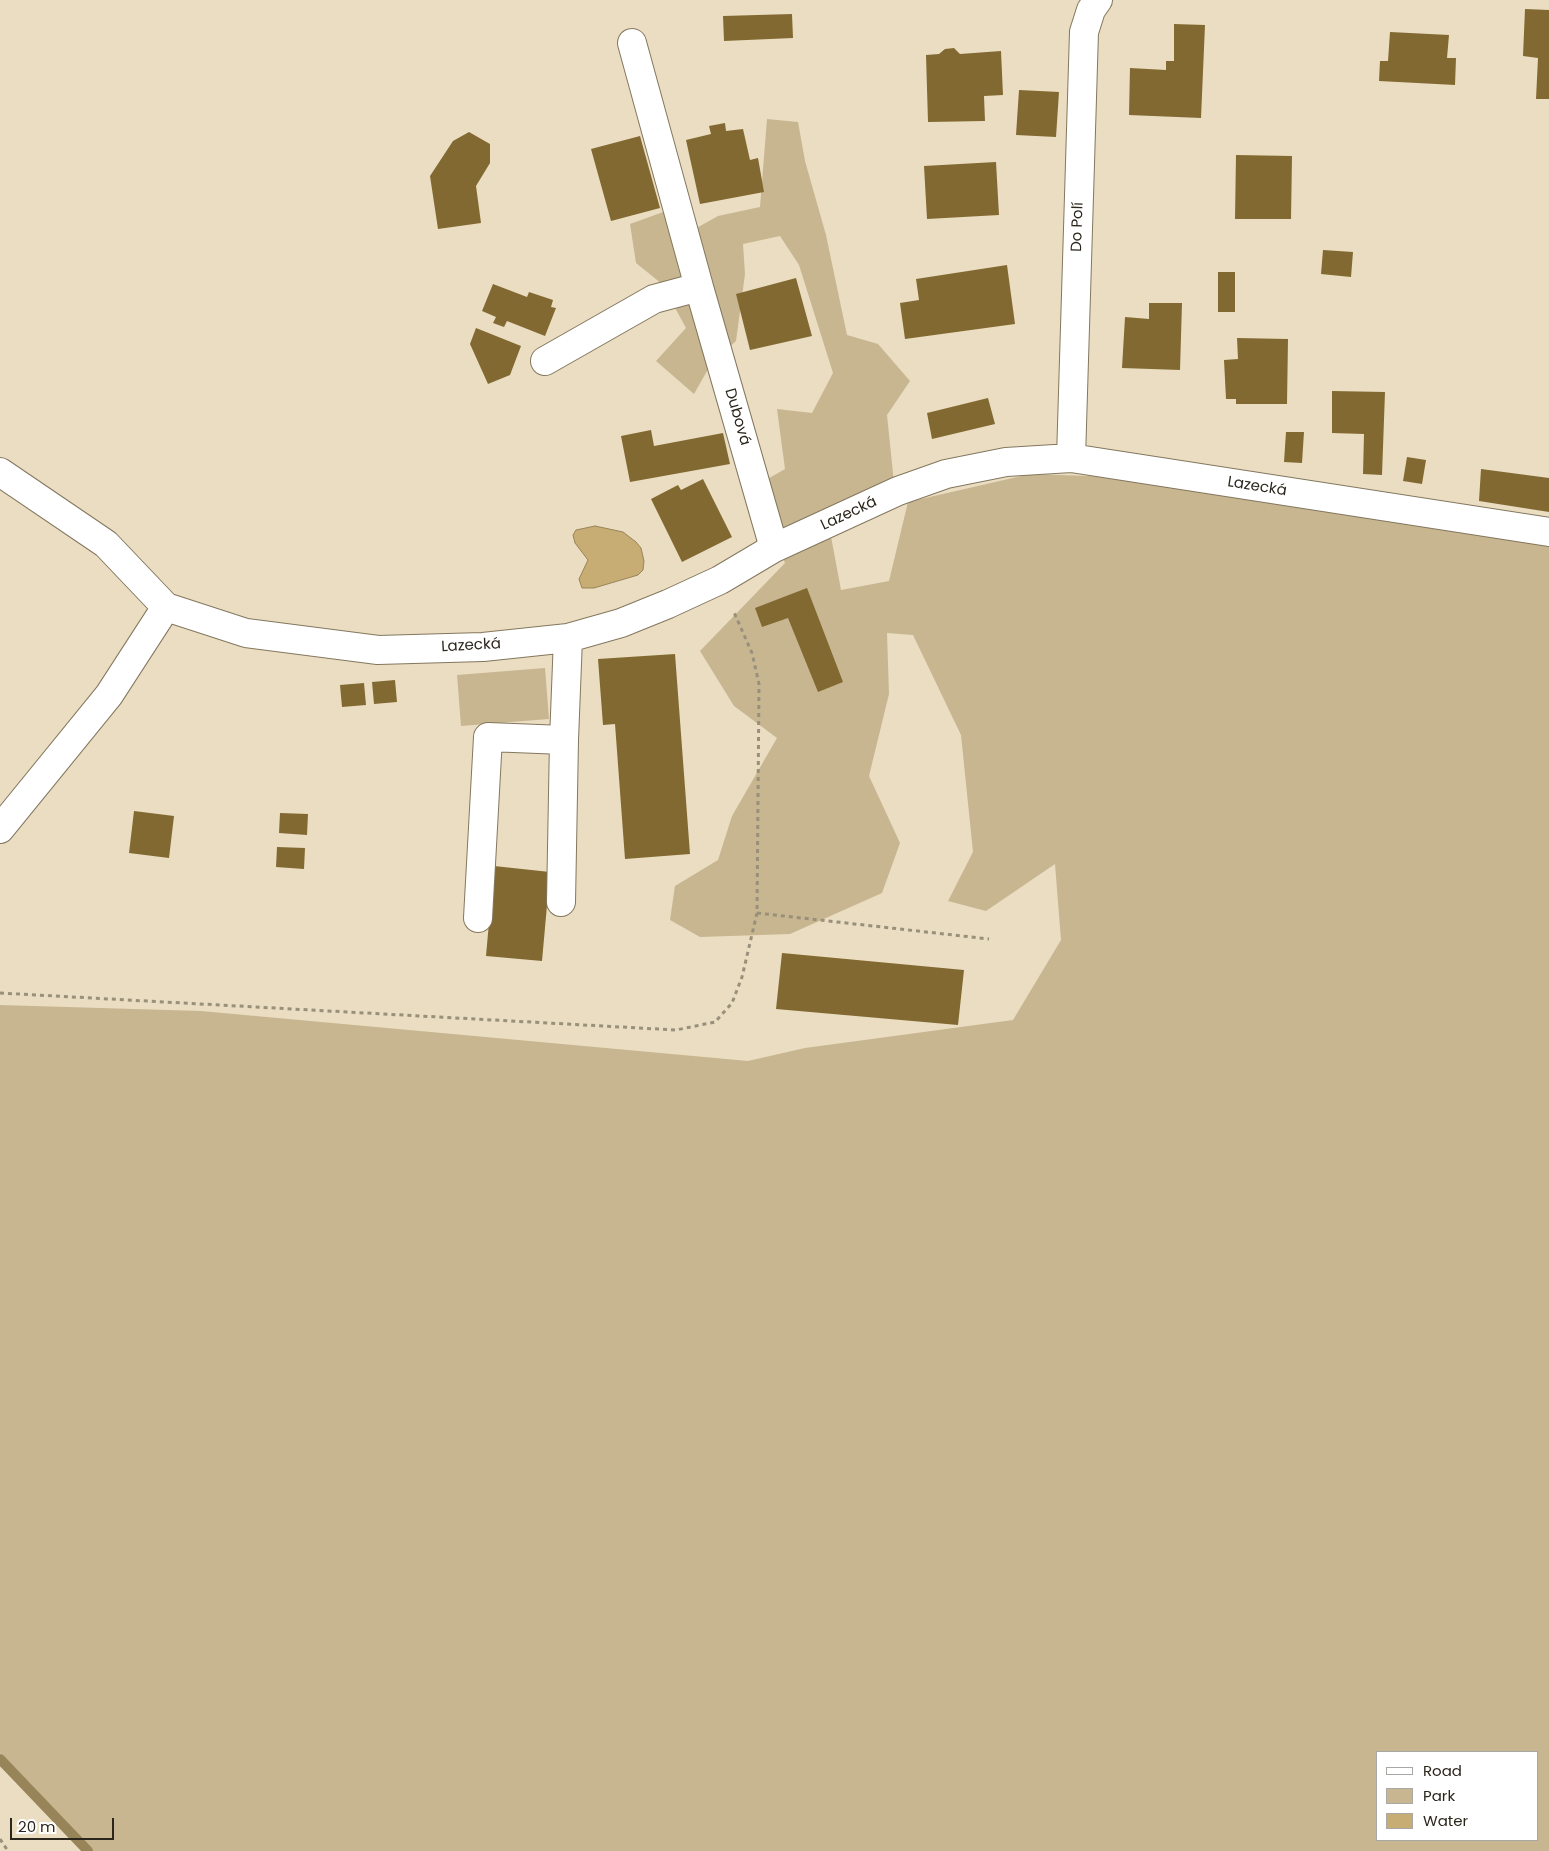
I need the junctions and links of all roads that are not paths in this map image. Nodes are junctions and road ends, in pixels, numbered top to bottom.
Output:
1 (1098, 0) edge
2 (632, 43) dead end
3 (699, 286) junction
4 (545, 361) dead end
5 (1070, 458) junction
6 (0, 472) edge
7 (1549, 532) edge
8 (774, 548) junction
9 (166, 607) junction
10 (568, 638) junction
11 (564, 740) junction
12 (0, 829) edge
13 (560, 902) dead end
14 (478, 918) dead end

1 - 5 street, Do Polí
2 - 3 street, Dubová
3 - 4 street
3 - 8 street, Dubová
5 - 7 street, Lazecká
5 - 8 street, Lazecká
6 - 9 street
8 - 10 street, Lazecká
9 - 10 street, Lazecká
9 - 12 street
10 - 11 street
11 - 13 street
11 - 14 street

